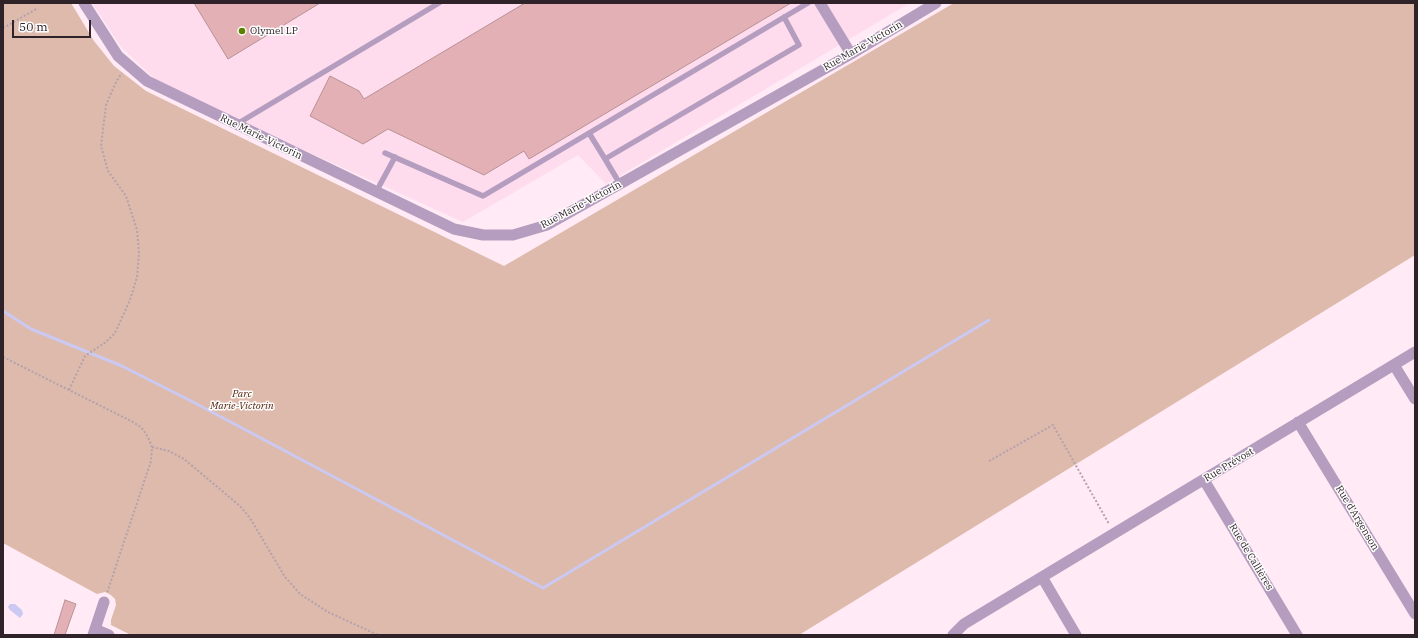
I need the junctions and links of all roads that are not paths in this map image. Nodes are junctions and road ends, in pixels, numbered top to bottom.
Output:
1 (84, 3) edge
2 (439, 3) edge
3 (808, 3) edge
4 (820, 3) edge
5 (936, 3) edge
6 (784, 17) junction
7 (851, 54) junction
8 (236, 125) junction
9 (589, 133) junction
10 (385, 153) dead end
11 (395, 157) junction
12 (604, 159) junction
13 (620, 184) junction
14 (376, 192) junction
15 (1415, 352) edge
16 (1394, 364) junction
17 (1415, 399) edge
18 (1298, 422) junction
19 (1204, 480) junction
20 (1042, 578) junction
21 (104, 602) road end
22 (1415, 614) edge
23 (94, 632) edge
24 (109, 635) edge
25 (953, 635) edge
26 (1076, 635) edge
27 (1297, 635) edge

1 - 8 street, Rue Marie-Victorin
2 - 8 lane
3 - 6 lane
4 - 7 street
5 - 7 street, Rue Marie-Victorin
6 - 9 lane
6 - 12 lane
7 - 13 street, Rue Marie-Victorin
8 - 14 street, Rue Marie-Victorin
9 - 11 lane
9 - 12 lane
10 - 11 lane
11 - 14 lane
12 - 13 lane
13 - 14 street, Rue Marie-Victorin
15 - 16 street, Rue Prévost
16 - 17 street
16 - 18 street, Rue Prévost
18 - 19 street, Rue Prévost
18 - 22 street, Rue d'Argenson
19 - 20 street, Rue Prévost
19 - 27 street, Rue de Callières
20 - 25 street, Rue Prévost
20 - 26 street
21 - 23 street
23 - 24 street

